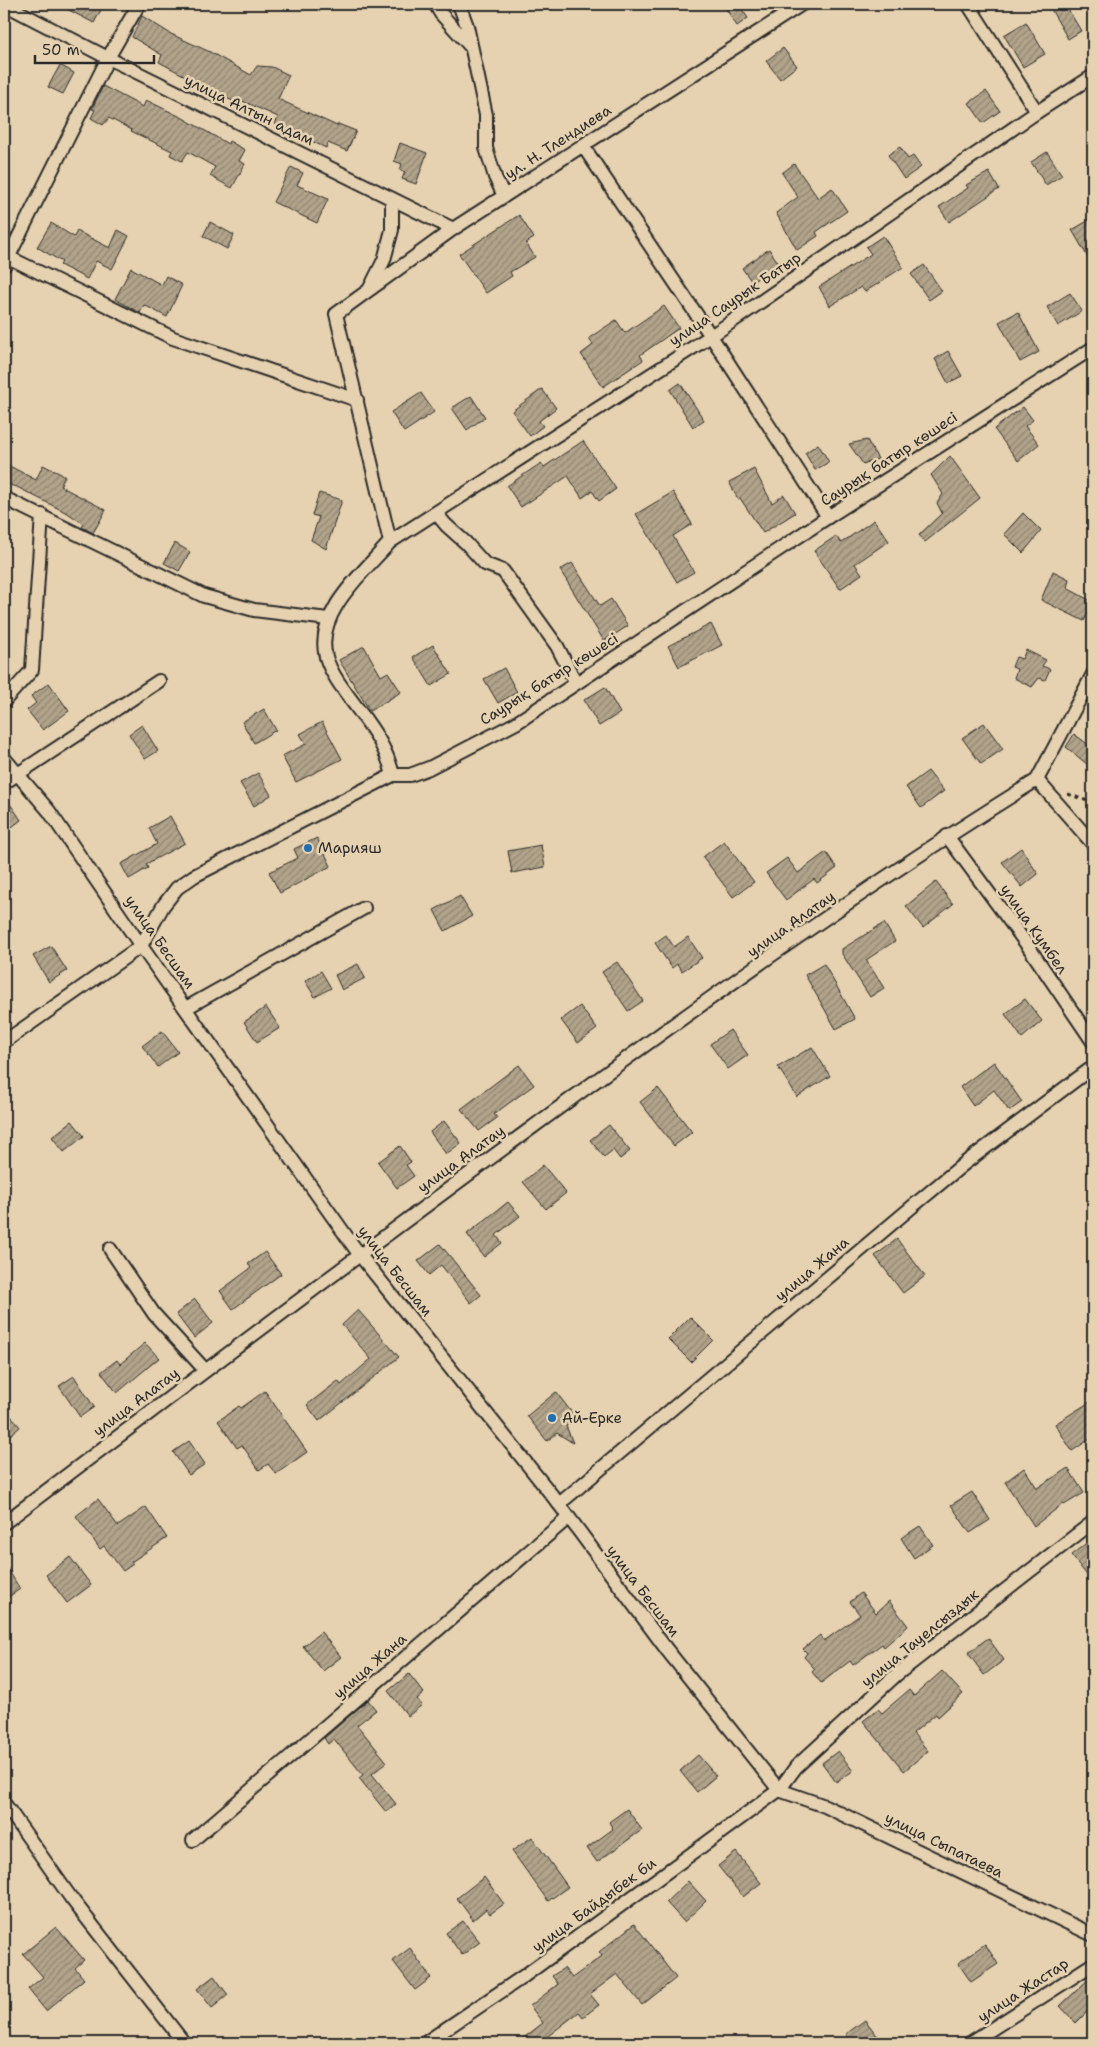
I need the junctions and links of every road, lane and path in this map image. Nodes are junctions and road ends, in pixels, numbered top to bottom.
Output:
1 (4, 4) edge
2 (139, 4) edge
3 (435, 4) edge
4 (459, 4) edge
5 (802, 4) edge
6 (968, 4) edge
7 (471, 47) junction
8 (108, 58) junction
9 (1093, 76) edge
10 (1037, 112) junction
11 (582, 146) junction
12 (504, 196) junction
13 (392, 199) junction
14 (453, 229) junction
15 (5, 259) edge
16 (369, 290) junction
17 (711, 336) junction
18 (1093, 348) edge
19 (357, 400) junction
20 (4, 498) edge
21 (436, 513) junction
22 (42, 515) junction
23 (828, 517) junction
24 (390, 542) junction
25 (328, 619) junction
26 (1093, 674) edge
27 (158, 681) dead end
28 (576, 683) junction
29 (4, 701) edge
30 (4, 758) edge
31 (18, 774) junction
32 (393, 775) junction
33 (1037, 780) junction
34 (4, 783) edge
35 (947, 836) junction
36 (1093, 844) edge
37 (364, 908) dead end
38 (141, 946) junction
39 (186, 1008) junction
40 (4, 1042) edge
41 (1093, 1042) edge
42 (1093, 1068) edge
43 (110, 1249) dead end
44 (359, 1254) junction
45 (205, 1370) junction
46 (559, 1504) junction
47 (568, 1518) junction
48 (1093, 1522) edge
49 (4, 1523) edge
50 (779, 1790) junction
51 (4, 1803) edge
52 (193, 1840) dead end
53 (1093, 1935) edge
54 (1093, 1964) edge
55 (184, 2043) edge
56 (426, 2043) edge
57 (970, 2043) edge

1 - 8 street, улица Алтын адам
2 - 8 street
3 - 7 street
4 - 7 street
5 - 11 street, ул. Н. Тлендиева
6 - 10 street
7 - 12 street
8 - 13 street, улица Алтын адам
8 - 15 street
9 - 10 street, улица Саурык Батыр
10 - 17 street, улица Саурык Батыр
11 - 12 street, ул. Н. Тлендиева
11 - 17 street
12 - 14 street, ул. Н. Тлендиева
13 - 14 street, улица Алтын адам
13 - 16 street
14 - 16 street, ул. Н. Тлендиева
15 - 19 street
16 - 19 street, ул. Н. Тлендиева
17 - 21 street, улица Саурык Батыр
17 - 23 street
18 - 23 street, Саурық батыр көшесі
19 - 24 street
20 - 22 street
21 - 24 street, улица Саурык Батыр
21 - 28 street
22 - 25 street
22 - 29 street
23 - 28 street, Саурық батыр көшесі
24 - 25 street, улица Саурык Батыр
25 - 32 street
26 - 33 street
27 - 31 street
28 - 32 street, Саурық батыр көшесі
30 - 31 street, улица Бесшам
31 - 34 street
31 - 38 street, улица Бесшам
32 - 38 street, Саурық батыр көшесі
33 - 35 street, улица Алатау
33 - 36 street
35 - 41 street, улица Кумбел
35 - 44 street, улица Алатау
37 - 39 street
38 - 39 street, улица Бесшам
38 - 40 street, Саурық батыр көшесі
39 - 44 street, улица Бесшам
42 - 46 street, улица Жана
43 - 45 street
44 - 45 street, улица Алатау
44 - 46 street, улица Бесшам
45 - 49 street, улица Алатау
46 - 47 street, улица Бесшам
47 - 50 street, улица Бесшам
47 - 52 street, улица Жана
48 - 50 street, улица Тауелсыздык
50 - 53 street, улица Сыпатаева
50 - 56 street, улица Байдыбек би
51 - 55 street
54 - 57 street, улица Жастар

